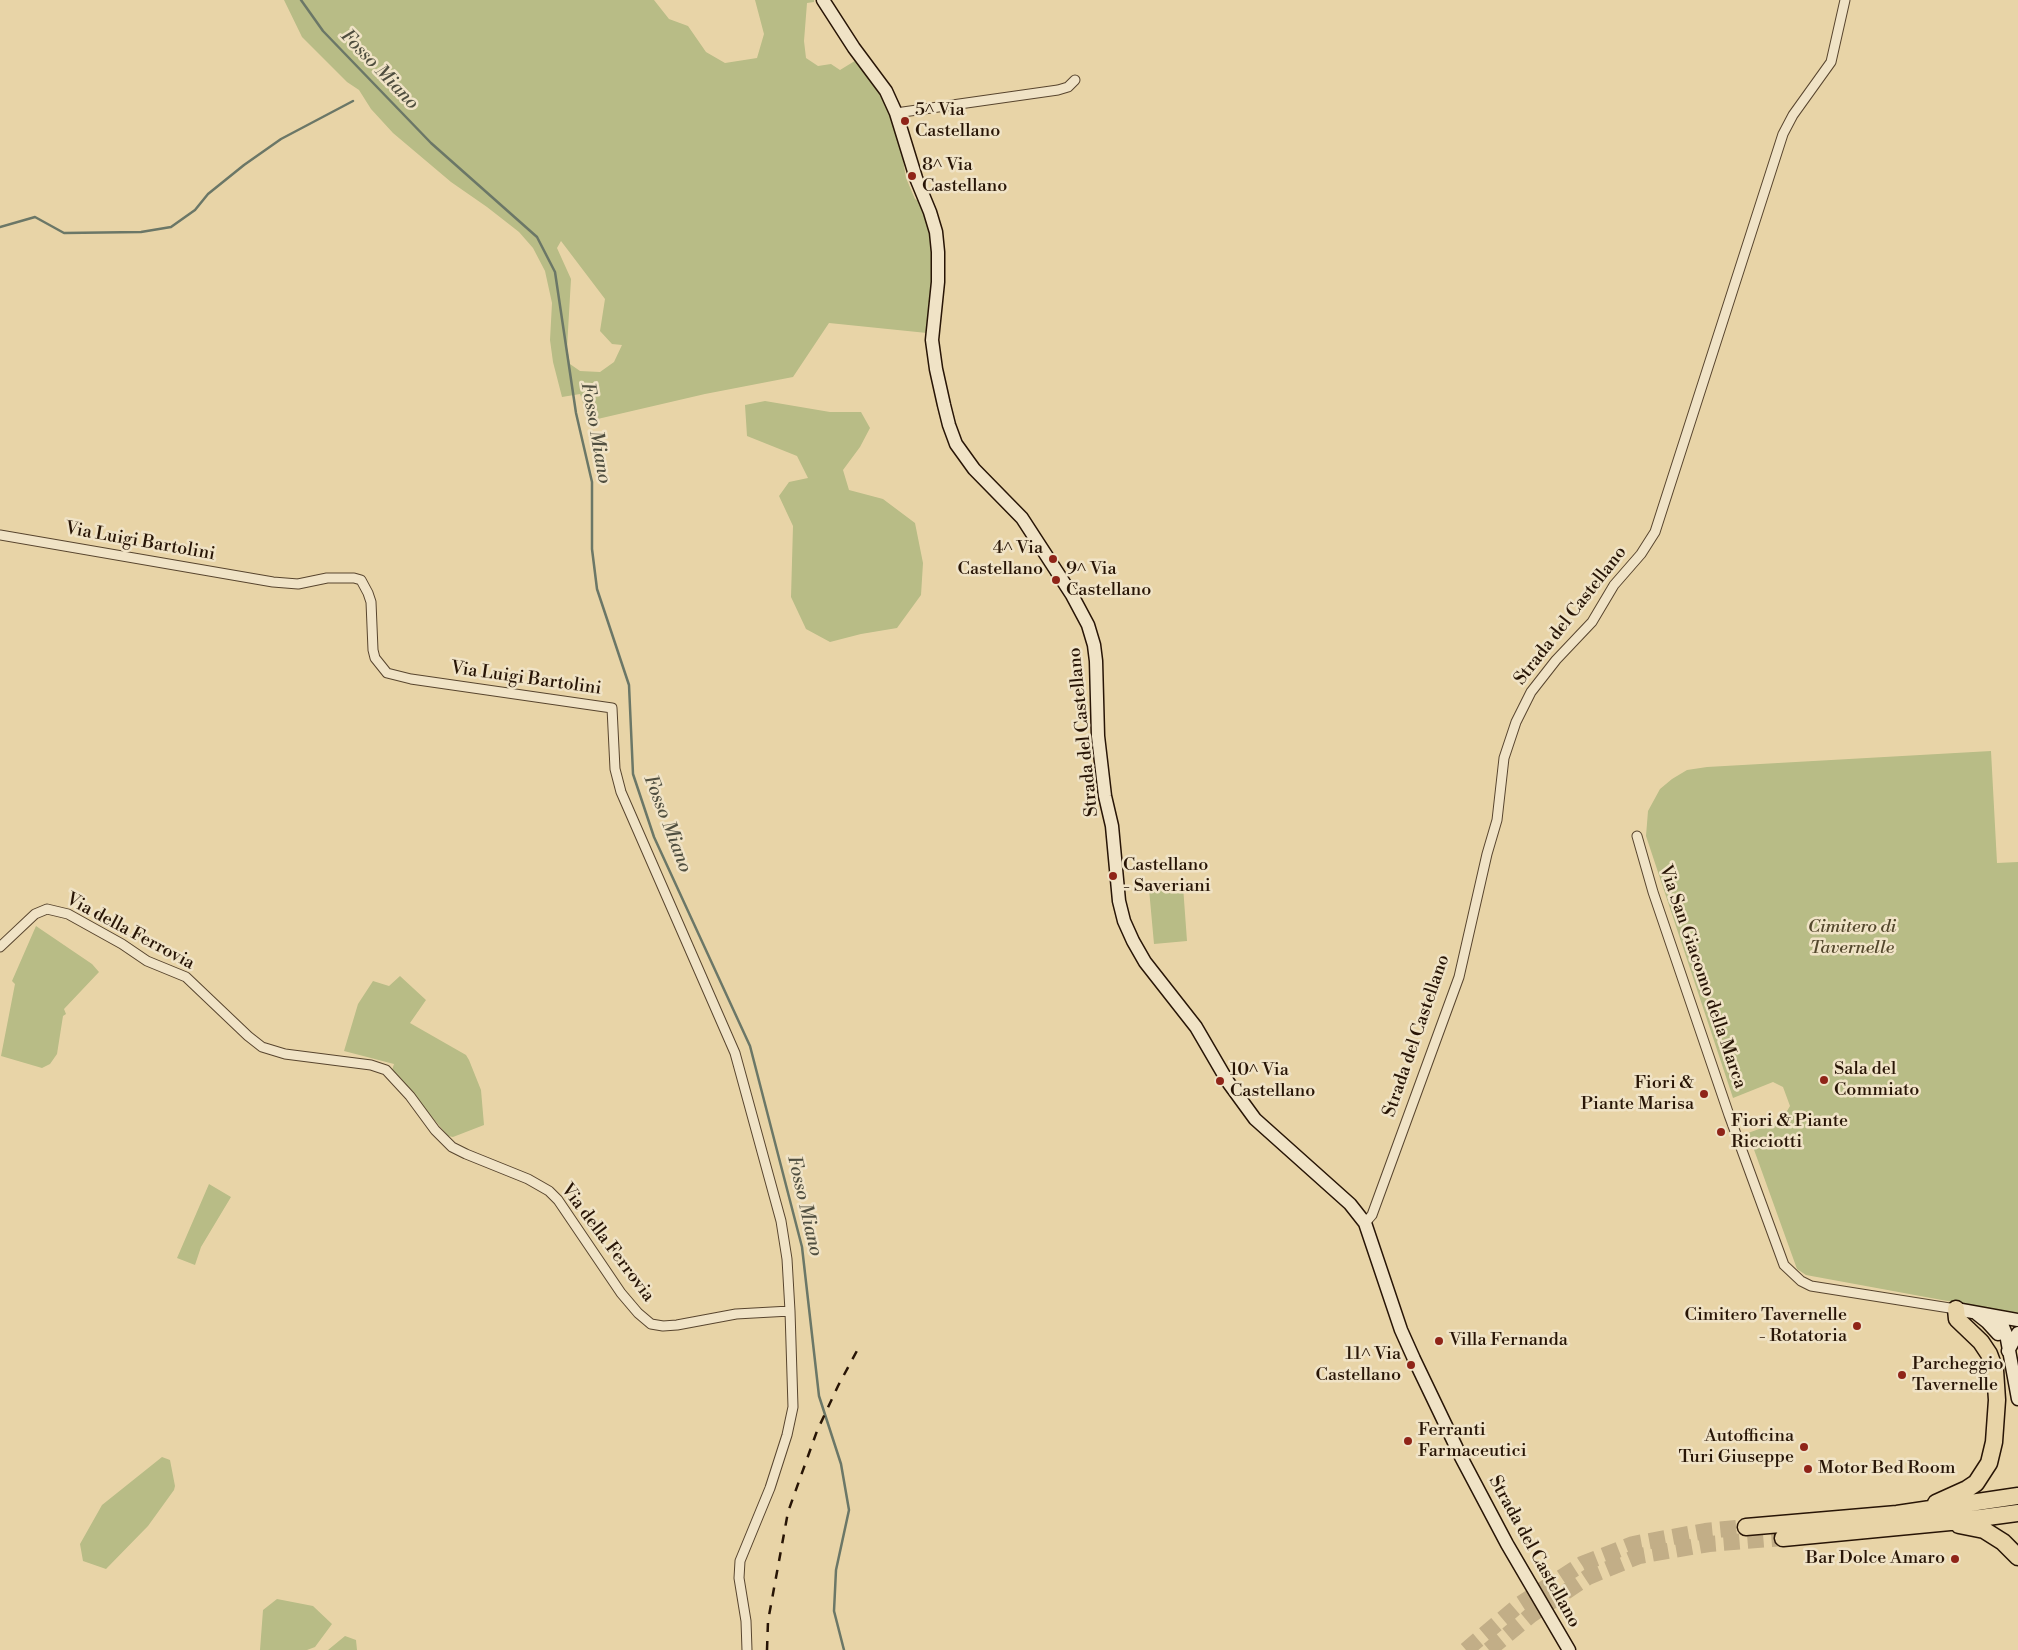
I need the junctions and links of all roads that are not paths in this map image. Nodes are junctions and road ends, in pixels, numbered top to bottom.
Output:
1 (823, 0) edge
2 (1845, 0) edge
3 (1075, 80) dead end
4 (896, 113) junction
5 (0, 535) edge
6 (1637, 836) dead end
7 (0, 947) edge
8 (1365, 1223) junction
9 (1956, 1309) junction
10 (790, 1311) junction
11 (1975, 1312) junction
12 (1999, 1317) junction
13 (2018, 1320) edge
14 (2018, 1333) edge
15 (1998, 1334) junction
16 (2009, 1356) junction
17 (2018, 1399) edge
18 (2018, 1496) edge
19 (1917, 1511) junction
20 (2018, 1513) edge
21 (1950, 1522) junction
22 (1746, 1527) tunnel mouth
23 (1783, 1538) tunnel mouth
24 (2018, 1557) edge
25 (1569, 1649) edge
26 (747, 1650) edge

1 - 4 street, Strada del Castellano
2 - 8 street, Strada del Castellano
3 - 4 street
4 - 8 street, Strada del Castellano
5 - 10 street, Via Luigi Bartolini
6 - 9 street, Via San Giacomo della Marca
7 - 10 street, Via della Ferrovia
8 - 25 street, Strada del Castellano
9 - 11 street, Via San Giacomo della Marca
9 - 19 highway
10 - 26 street
11 - 12 street, Via San Giacomo della Marca
11 - 15 street
12 - 13 street, Via San Giacomo della Marca
12 - 15 street
12 - 16 street
14 - 16 street
15 - 16 street
16 - 17 street
18 - 19 highway
19 - 22 highway
20 - 21 highway
21 - 23 highway
21 - 24 highway

